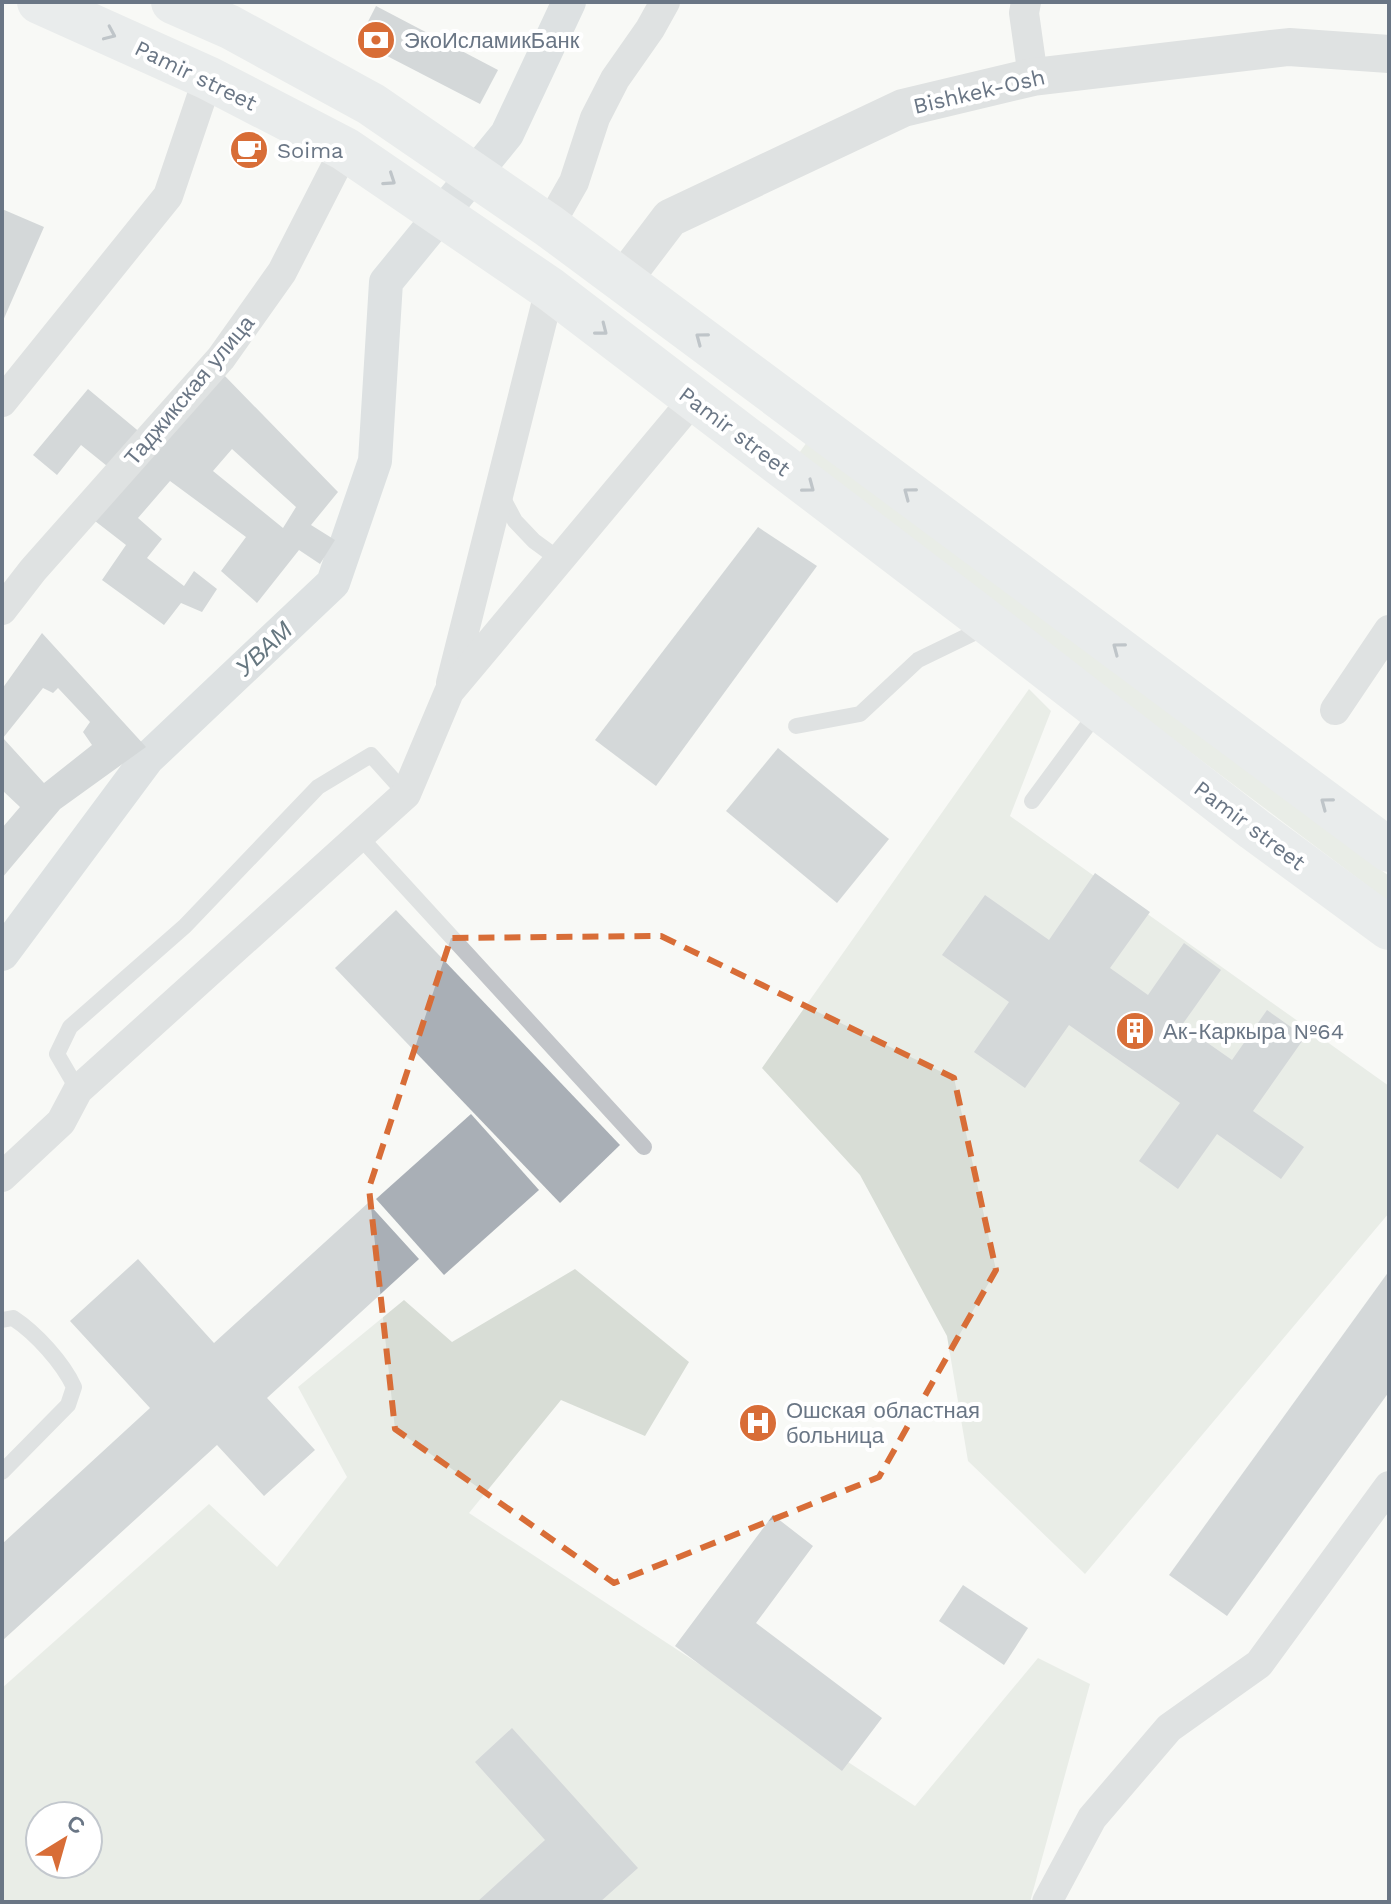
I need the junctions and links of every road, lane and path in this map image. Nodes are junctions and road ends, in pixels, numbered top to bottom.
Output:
1 (39, 2) edge
2 (173, 2) edge
3 (665, 2) edge
4 (1026, 2) edge
5 (1389, 54) edge
6 (1033, 77) junction
7 (208, 78) junction
8 (371, 104) junction
9 (345, 149) junction
10 (549, 226) junction
11 (623, 280) junction
12 (550, 289) junction
13 (693, 400) junction
14 (2, 402) edge
15 (499, 492) junction
16 (560, 560) junction
17 (2, 610) edge
18 (991, 625) junction
19 (1389, 630) edge
20 (449, 692) junction
21 (1100, 708) junction
22 (1335, 710) dead end
23 (796, 726) dead end
24 (406, 794) junction
25 (1032, 801) dead end
26 (359, 836) junction
27 (1389, 850) edge
28 (1389, 928) edge
29 (78, 1090) junction
30 (644, 1147) dead end
31 (2, 1177) edge
32 (2, 1320) edge
33 (2, 1472) edge
34 (1389, 1486) edge
35 (1047, 1902) edge

1 -> 7 main road, Pamir street
2 - 8 main road
3 - 10 street
4 - 6 street
5 - 6 street, Bishkek-Osh
6 - 11 street, Bishkek-Osh
7 - 9 main road, Pamir street
7 - 14 street
8 - 9 main road
8 - 10 main road
9 -> 12 main road, Pamir street
9 - 17 street, Таджикская улица
10 - 11 main road
27 -> 11 main road
12 -> 13 main road, Pamir street
12 - 15 street
13 - 16 street
13 -> 18 main road, Pamir street
15 - 16 lane
15 - 20 street
16 - 20 street
18 - 21 main road, Pamir street
18 - 23 lane
19 - 22 street
20 - 24 street
21 - 25 lane
21 - 28 main road, Pamir street
24 - 26 street
24 - 29 lane
26 - 29 street
26 - 30 lane
29 - 31 street
32 - 33 lane
34 - 35 street

